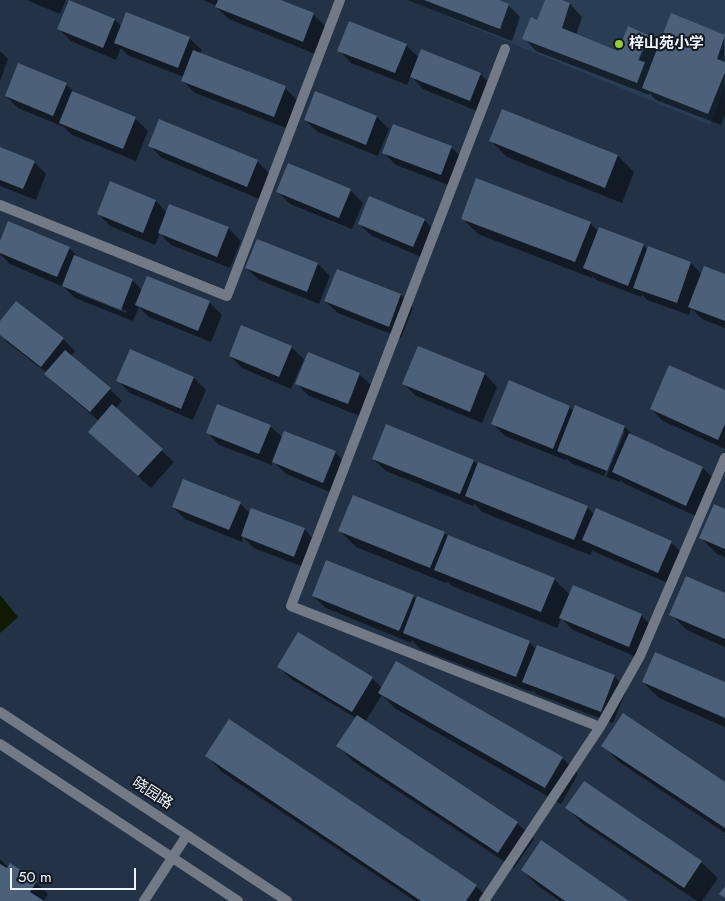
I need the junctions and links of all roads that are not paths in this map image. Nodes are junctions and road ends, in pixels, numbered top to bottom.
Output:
1 (340, 0) edge
2 (505, 49) dead end
3 (0, 205) edge
4 (725, 458) edge
5 (0, 712) edge
6 (600, 728) junction
7 (0, 744) edge
8 (187, 835) junction
9 (172, 858) junction
10 (144, 901) edge
11 (238, 901) edge
12 (286, 901) edge
13 (484, 901) edge

1 - 3 street
2 - 6 street
4 - 6 street
5 - 8 street, 晓园路
6 - 13 street
7 - 9 street
8 - 9 street
8 - 12 street, 晓园路
9 - 10 street
9 - 11 street

